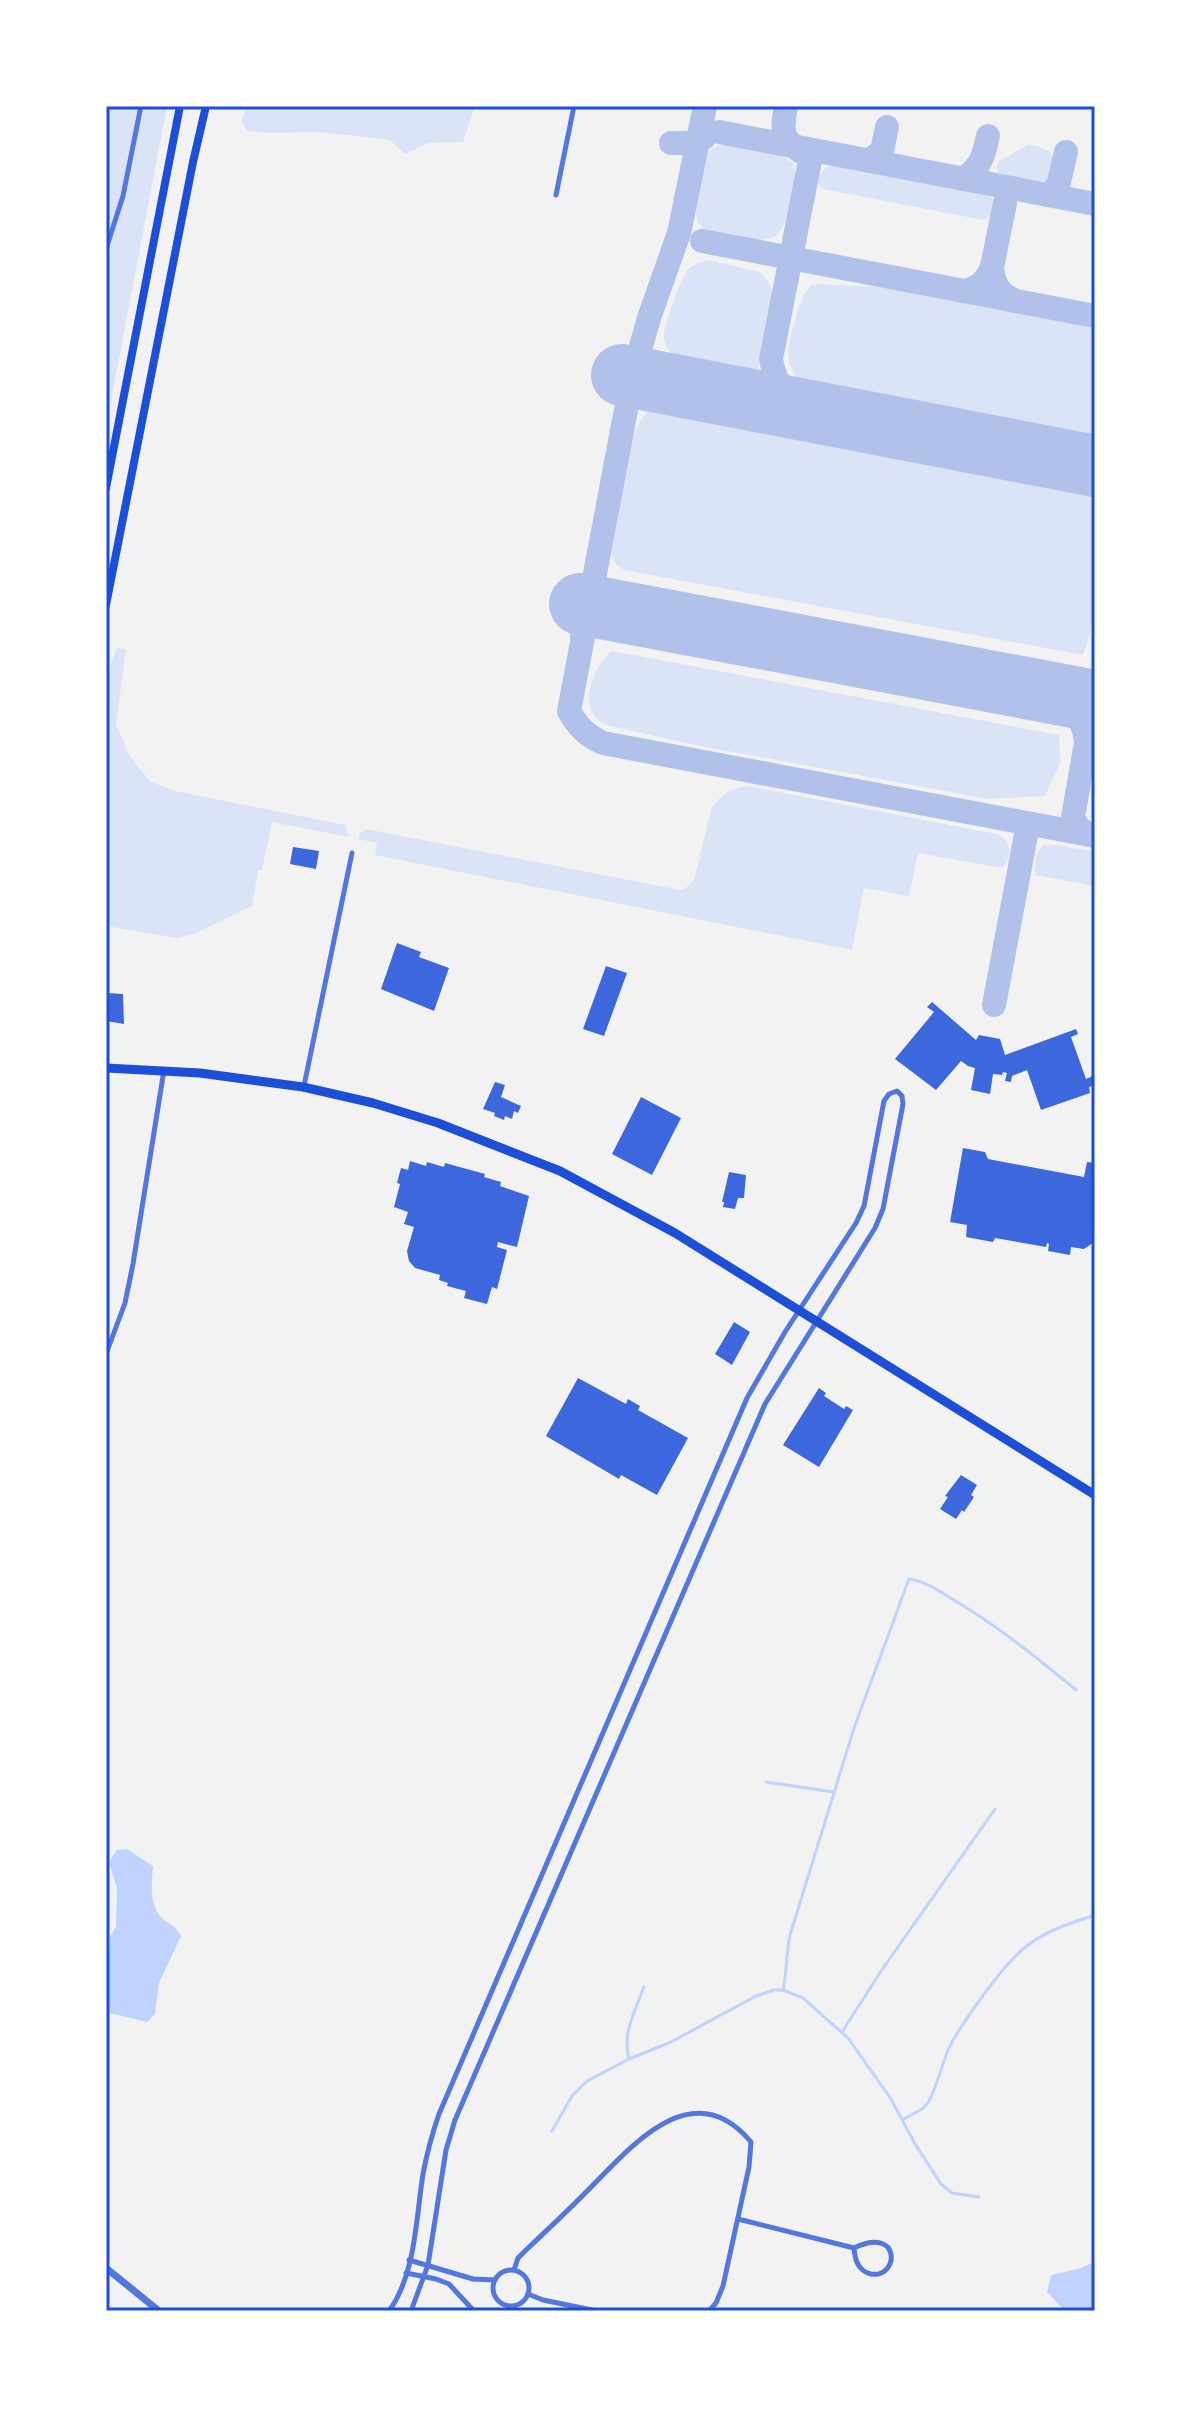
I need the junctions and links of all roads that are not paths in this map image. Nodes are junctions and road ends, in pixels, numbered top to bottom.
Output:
1 (141, 106) edge
2 (180, 106) edge
3 (206, 106) edge
4 (574, 106) edge
5 (556, 195) dead end
6 (106, 249) edge
7 (106, 488) edge
8 (106, 605) edge
9 (352, 853) dead end
10 (106, 1068) edge
11 (164, 1070) junction
12 (303, 1087) junction
13 (799, 1311) junction
14 (817, 1321) junction
15 (106, 1354) edge
16 (1095, 1495) edge
17 (738, 2219) junction
18 (854, 2248) junction
19 (409, 2260) junction
20 (428, 2265) junction
21 (106, 2268) edge
22 (514, 2270) junction
23 (406, 2273) junction
24 (425, 2277) junction
25 (495, 2280) junction
26 (528, 2294) junction
27 (513, 2308) edge
28 (159, 2311) edge
29 (389, 2311) edge
30 (411, 2311) edge
31 (474, 2311) edge
32 (597, 2311) edge
33 (709, 2311) edge

1 - 6 street
2 - 7 main road
3 - 8 main road
4 - 5 street
9 - 12 street
10 - 11 highway
11 - 12 highway
11 - 15 street
12 - 13 highway
13 - 14 highway
13 - 14 street
13 - 19 street
14 - 16 highway
14 - 20 street
17 - 18 street
17 - 22 street
17 - 33 street
18 - 18 street
19 - 20 street
19 - 23 street
20 - 24 street
20 - 25 street
21 - 28 street
22 - 25 street
22 - 26 street
23 - 24 street
23 - 29 street
24 - 30 street
24 - 31 street
25 - 27 street
26 - 27 street
26 - 32 street

